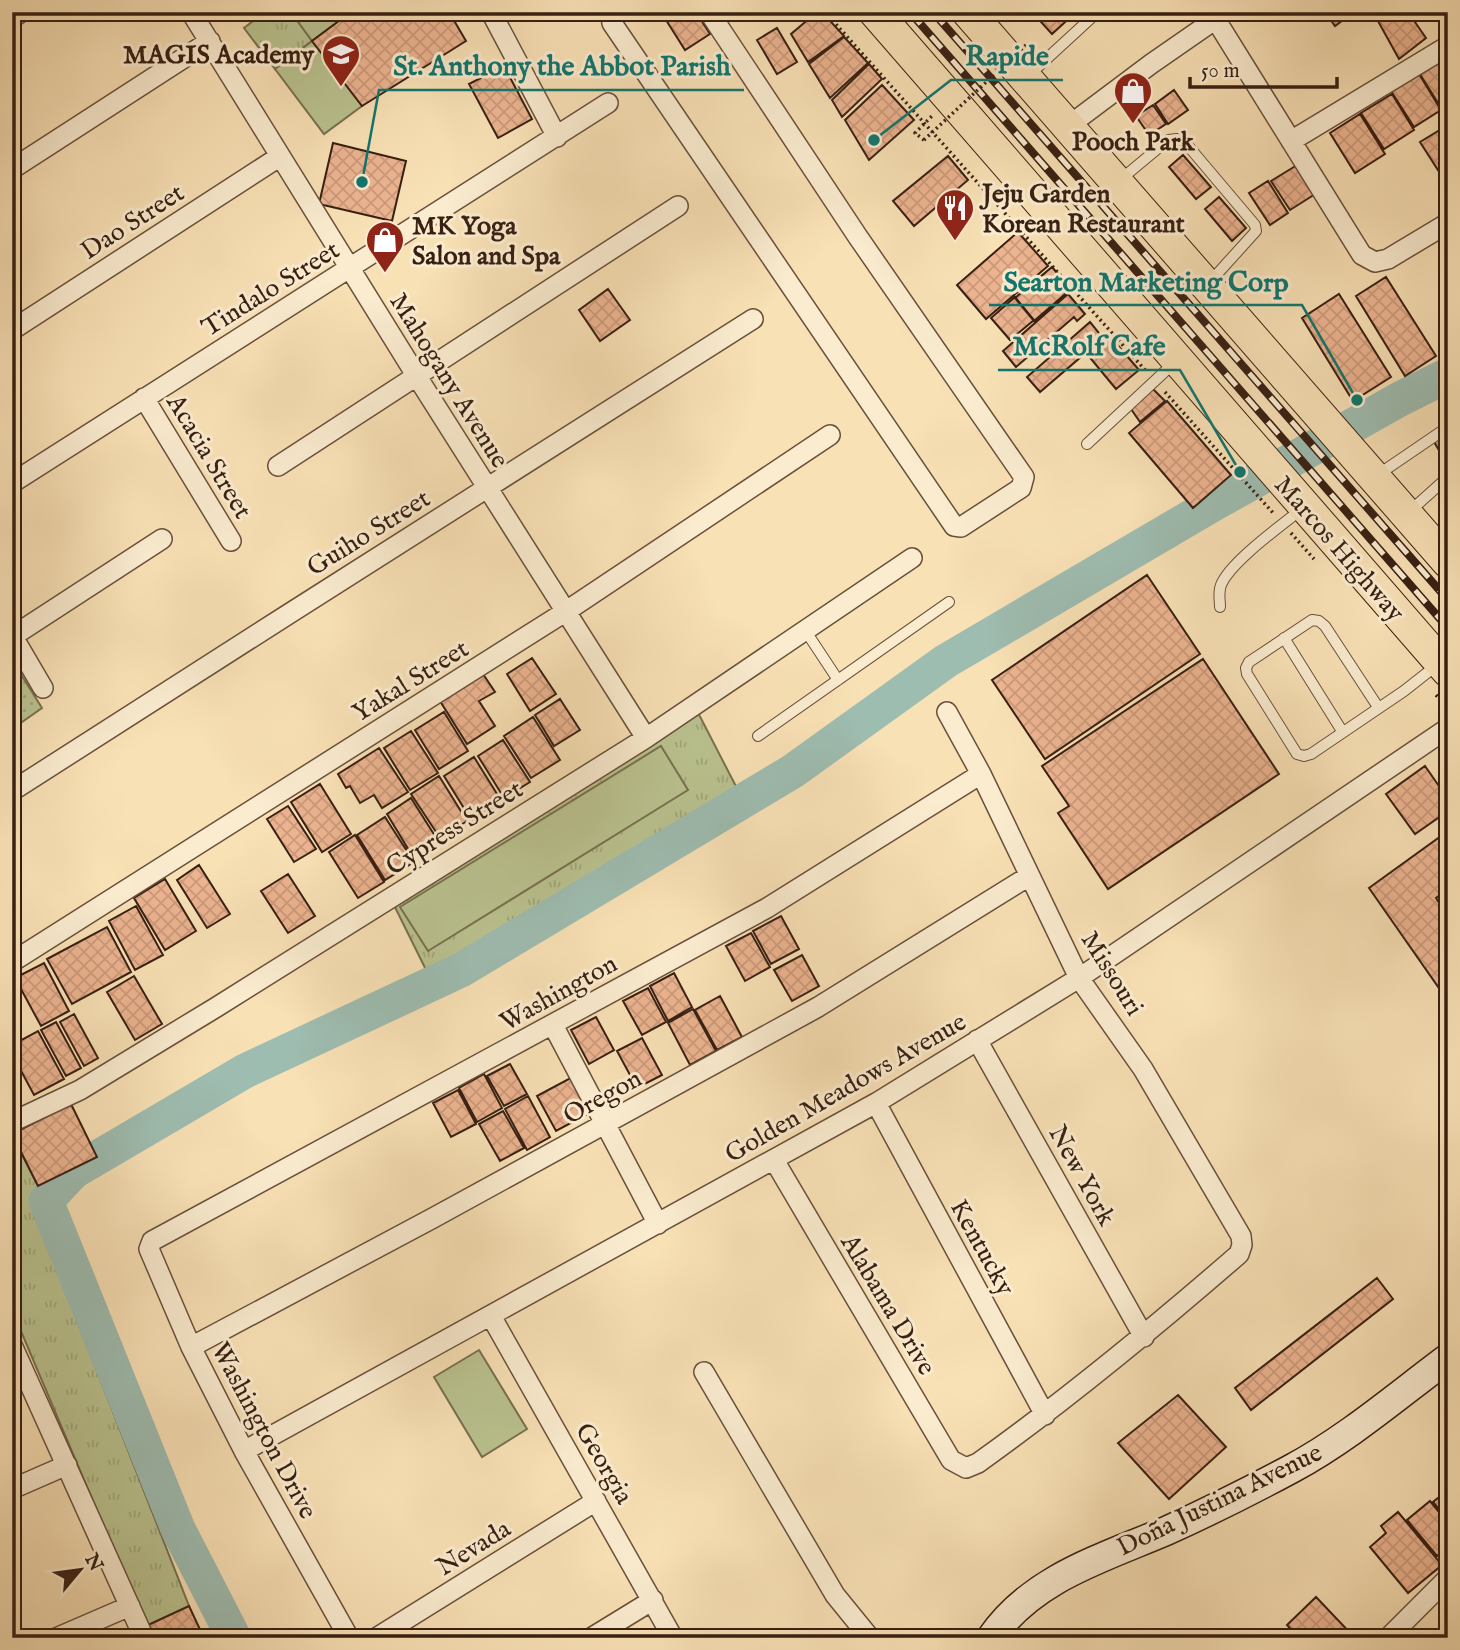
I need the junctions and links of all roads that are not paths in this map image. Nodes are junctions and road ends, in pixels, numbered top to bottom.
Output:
1 (21, 12) edge
2 (191, 12) edge
3 (491, 12) edge
4 (614, 12) edge
5 (709, 12) edge
6 (875, 12) edge
7 (968, 12) edge
8 (1092, 12) edge
9 (1217, 15) edge
10 (12, 18) edge
11 (210, 41) junction
12 (1448, 46) edge
13 (1025, 79) junction
14 (608, 103) dead end
15 (1067, 127) junction
16 (557, 136) junction
17 (1291, 141) junction
18 (279, 157) junction
19 (12, 169) edge
20 (1116, 183) junction
21 (678, 206) dead end
22 (1448, 223) edge
23 (349, 269) junction
24 (1206, 286) junction
25 (752, 319) dead end
26 (12, 330) edge
27 (1166, 371) junction
28 (416, 375) junction
29 (144, 398) junction
30 (1448, 427) edge
31 (830, 435) dead end
32 (1087, 444) dead end
33 (278, 466) dead end
34 (1448, 477) edge
35 (1374, 478) junction
36 (12, 483) edge
37 (488, 489) junction
38 (1287, 501) junction
39 (1406, 515) junction
40 (162, 539) dead end
41 (232, 541) dead end
42 (912, 558) dead end
43 (1448, 562) edge
44 (949, 602) dead end
45 (1220, 607) dead end
46 (565, 612) junction
47 (805, 630) junction
48 (13, 636) edge
49 (1283, 638) junction
50 (1444, 667) edge
51 (838, 680) junction
52 (43, 688) dead end
53 (1378, 707) junction
54 (947, 712) dead end
55 (1448, 727) edge
56 (1342, 731) junction
57 (758, 736) dead end
58 (646, 737) junction
59 (981, 774) junction
60 (12, 791) edge
61 (1029, 876) junction
62 (12, 962) edge
63 (1079, 978) junction
64 (553, 1025) junction
65 (977, 1040) junction
66 (876, 1103) junction
67 (12, 1122) edge
68 (605, 1124) junction
69 (774, 1160) junction
70 (658, 1224) junction
71 (152, 1241) joint
72 (491, 1315) junction
73 (1144, 1337) junction
74 (12, 1345) edge
75 (191, 1348) junction
76 (1448, 1358) edge
77 (704, 1372) dead end
78 (1045, 1415) junction
79 (244, 1451) junction
80 (67, 1465) junction
81 (12, 1489) edge
82 (596, 1501) junction
83 (1448, 1578) edge
84 (653, 1600) junction
85 (130, 1606) junction
86 (1389, 1637) edge
87 (56, 1638) edge
88 (144, 1638) edge
89 (349, 1638) edge
90 (376, 1638) edge
91 (591, 1638) edge
92 (673, 1638) edge
93 (870, 1638) edge
94 (991, 1638) edge

1 - 10 street
2 - 11 street, Mahogany Avenue
3 - 16 street
4 - 5 street
6 - 27 main road, Marcos Highway
7 - 13 main road
8 - 13 lane
9 - 15 street
9 - 17 street
11 - 18 street, Mahogany Avenue
11 - 19 street
12 - 17 street
13 - 15 main road
14 - 16 street, Tindalo Street
15 - 20 main road
16 - 23 street, Tindalo Street
17 - 22 street
18 - 23 street, Mahogany Avenue
18 - 26 street, Dao Street
20 - 24 main road
20 - 24 lane
21 - 28 street
23 - 28 street, Mahogany Avenue
23 - 29 street, Tindalo Street
24 - 35 main road
25 - 37 street, Guiho Street
27 - 32 lane
27 - 38 main road, Marcos Highway
28 - 33 street
28 - 37 street, Mahogany Avenue
29 - 36 street, Tindalo Street
29 - 41 street, Acacia Street
30 - 35 lane
31 - 46 street, Yakal Street
34 - 39 lane
35 - 39 main road
37 - 46 street, Mahogany Avenue
37 - 60 street, Guiho Street
38 - 45 lane
38 - 50 main road, Marcos Highway
39 - 43 main road
40 - 48 street
42 - 47 street, Cypress Street
44 - 51 lane
46 - 58 street, Mahogany Avenue
46 - 62 street, Yakal Street
47 - 51 lane
47 - 58 street, Cypress Street
48 - 52 street
49 - 53 lane
49 - 56 lane
49 - 56 lane
50 - 53 lane
51 - 57 lane
53 - 56 lane
54 - 59 street, Missouri
55 - 63 street, Golden Meadows Avenue
58 - 67 street, Cypress Street
59 - 61 street, Missouri
59 - 64 street, Washington
61 - 63 street, Missouri
61 - 68 street, Oregon
63 - 65 street, Golden Meadows Avenue
63 - 73 street, Missouri
64 - 68 street
64 - 71 street, Washington
65 - 66 street, Golden Meadows Avenue
65 - 73 street, New York
66 - 69 street, Golden Meadows Avenue
66 - 78 street, Kentucky
68 - 70 street
68 - 75 street, Oregon
69 - 70 street, Golden Meadows Avenue
69 - 78 street, Alabama Drive
70 - 72 street, Golden Meadows Avenue
71 - 75 street, Washington Drive
72 - 79 street, Golden Meadows Avenue
72 - 82 street, Georgia
73 - 78 street
74 - 80 street
75 - 79 street, Washington Drive
76 - 94 street, Doña Justina Avenue
77 - 93 street
79 - 89 street, Washington Drive
80 - 81 street
80 - 85 street
82 - 84 street, Georgia
82 - 90 street, Nevada
83 - 86 street
84 - 91 street
84 - 92 street, Georgia
85 - 87 street
85 - 88 street

